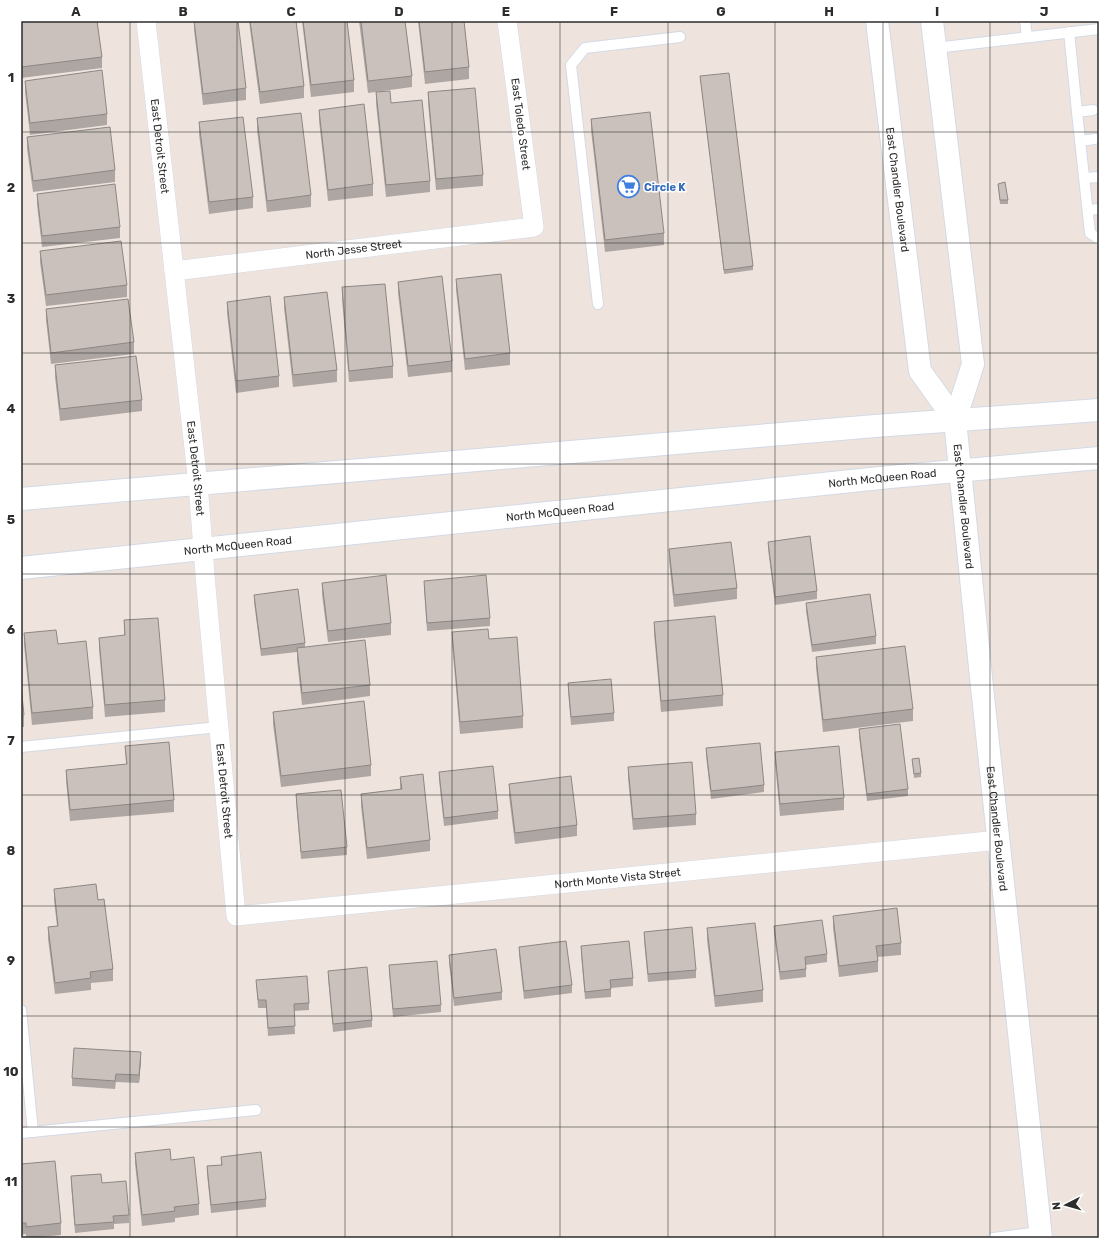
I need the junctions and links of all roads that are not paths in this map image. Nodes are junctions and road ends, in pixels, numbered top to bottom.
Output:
1 (146, 21) edge
2 (507, 21) edge
3 (877, 21) edge
4 (932, 21) edge
5 (1025, 21) edge
6 (1099, 29) edge
7 (1069, 32) junction
8 (680, 37) dead end
9 (1027, 37) junction
10 (935, 48) junction
11 (1093, 110) dead end
12 (1077, 112) junction
13 (1095, 139) dead end
14 (1080, 141) junction
15 (1098, 177) edge
16 (1084, 178) junction
17 (1099, 209) edge
18 (1088, 210) junction
19 (534, 227) joint
20 (1099, 239) edge
21 (174, 271) junction
22 (598, 304) dead end
23 (1099, 410) edge
24 (955, 420) junction
25 (1099, 458) edge
26 (960, 470) junction
27 (198, 484) junction
28 (21, 500) edge
29 (203, 549) junction
30 (21, 568) edge
31 (219, 727) junction
32 (21, 747) edge
33 (999, 840) junction
34 (236, 916) joint
35 (21, 1010) edge
36 (256, 1110) dead end
37 (33, 1132) junction
38 (21, 1133) edge
39 (1041, 1235) edge
40 (993, 1238) edge

1 - 21 street, East Detroit Street
2 - 19 street, East Toledo Street
3 - 24 main road, East Chandler Boulevard
4 - 10 main road, East Chandler Boulevard
5 - 9 lane
6 - 7 lane
7 - 9 lane
7 - 12 lane
8 - 22 lane
9 - 10 lane
10 - 24 main road, East Chandler Boulevard
11 - 12 lane
12 - 14 lane
13 - 14 lane
14 - 16 lane
15 - 16 lane
16 - 18 lane
17 - 18 lane
18 - 20 lane
19 - 21 street, North Jesse Street
21 - 27 street, East Detroit Street
23 - 24 main road
24 - 26 main road, East Chandler Boulevard
24 - 27 main road
25 - 26 main road, North McQueen Road
26 - 29 main road, North McQueen Road
26 - 33 main road, East Chandler Boulevard
27 - 28 main road
27 - 29 street, East Detroit Street
29 - 30 main road, North McQueen Road
29 - 31 street, East Detroit Street
31 - 32 lane
31 - 34 street, East Detroit Street
33 - 34 street, North Monte Vista Street
33 - 39 main road, East Chandler Boulevard
35 - 37 lane
36 - 37 lane
37 - 38 lane
39 - 40 lane

